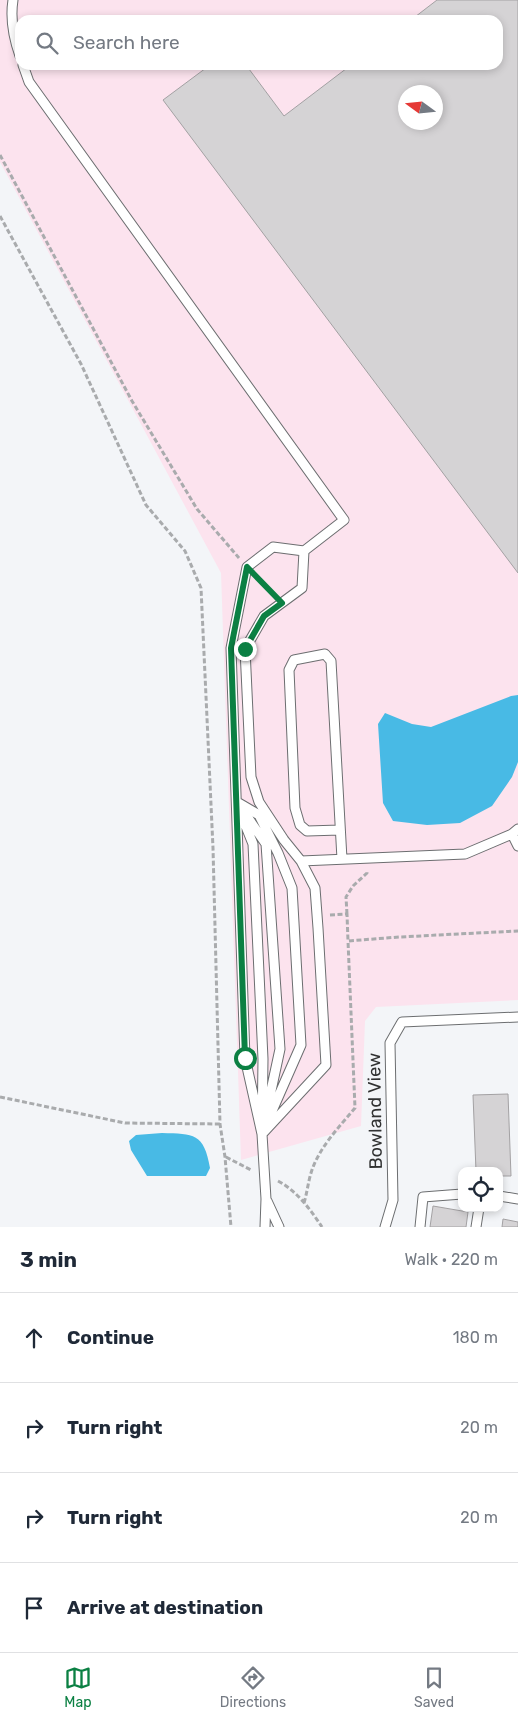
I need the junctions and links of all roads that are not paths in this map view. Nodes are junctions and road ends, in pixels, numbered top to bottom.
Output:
1 (13, 0) edge
2 (15, 43) edge
3 (25, 70) edge
4 (304, 551) junction
5 (237, 802) junction
6 (340, 830) junction
7 (515, 832) edge
8 (518, 846) edge
9 (342, 859) junction
10 (301, 861) junction
11 (518, 1017) edge
12 (262, 1134) junction
13 (458, 1194) edge
14 (503, 1197) edge
15 (266, 1199) junction
16 (518, 1199) edge
17 (478, 1212) edge
18 (265, 1227) edge
19 (279, 1227) edge
20 (385, 1227) edge
21 (420, 1227) edge
22 (476, 1227) edge

1 - 2 lane
3 - 4 lane
4 - 5 lane
4 - 10 lane
5 - 12 lane
5 - 12 lane
5 - 12 lane
5 - 12 lane
6 - 6 lane
6 - 9 lane
7 - 8 lane
7 - 9 lane
9 - 10 lane
10 - 12 lane
11 - 20 lane, Bowland View
12 - 15 lane
13 - 21 lane
14 - 16 lane
15 - 18 lane
15 - 19 lane
17 - 22 lane

